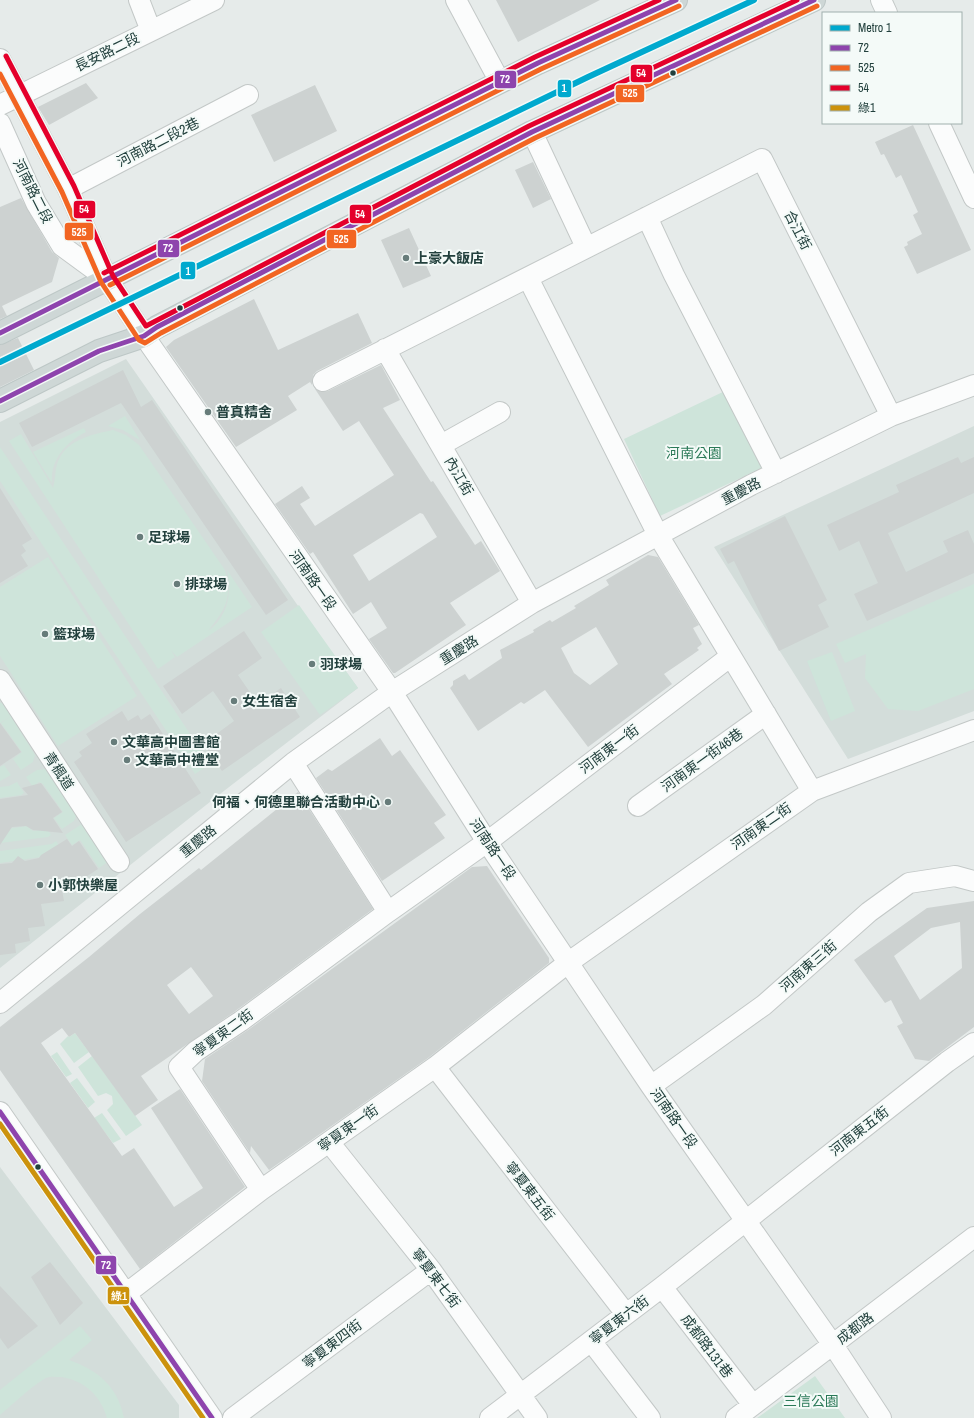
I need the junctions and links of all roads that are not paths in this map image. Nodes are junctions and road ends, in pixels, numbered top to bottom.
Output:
1 (139, 0) edge
2 (214, 0) edge
3 (456, 0) edge
4 (676, 0) edge
5 (814, 0) edge
6 (881, 0) edge
7 (887, 12) edge
8 (151, 31) junction
9 (0, 59) edge
10 (500, 82) junction
11 (19, 95) junction
12 (248, 95) dead end
13 (0, 105) edge
14 (0, 123) edge
15 (939, 124) edge
16 (532, 132) junction
17 (68, 189) junction
18 (974, 198) edge
19 (647, 217) junction
20 (586, 248) junction
21 (528, 278) junction
22 (107, 279) junction
23 (0, 333) edge
24 (144, 336) junction
25 (385, 349) junction
26 (323, 381) dead end
27 (974, 385) edge
28 (0, 401) edge
29 (500, 412) dead end
30 (891, 416) junction
31 (441, 445) junction
32 (776, 473) junction
33 (658, 535) junction
34 (532, 603) junction
35 (731, 656) junction
36 (0, 680) edge
37 (392, 692) junction
38 (766, 714) junction
39 (974, 730) edge
40 (293, 763) junction
41 (812, 791) junction
42 (638, 806) dead end
43 (487, 842) junction
44 (119, 862) dead end
45 (974, 881) edge
46 (388, 912) junction
47 (569, 962) junction
48 (0, 1003) edge
49 (974, 1043) edge
50 (435, 1067) junction
51 (651, 1086) junction
52 (0, 1112) edge
53 (329, 1142) junction
54 (261, 1190) junction
55 (746, 1220) junction
56 (974, 1237) edge
57 (430, 1270) junction
58 (662, 1287) junction
59 (127, 1293) junction
60 (626, 1314) junction
61 (591, 1340) junction
62 (833, 1345) junction
63 (521, 1395) junction
64 (753, 1405) junction
65 (212, 1418) edge
66 (233, 1418) edge
67 (490, 1418) edge
68 (537, 1418) edge
69 (650, 1418) edge
70 (736, 1418) edge
71 (881, 1418) edge

1 - 8 street
2 - 8 street, 長安路二段
3 - 10 street
4 - 10 main road
5 - 16 main road
6 - 7 street
8 - 11 street, 長安路二段
9 - 11 street
10 - 22 main road
11 - 13 street, 長安路二段
11 - 17 street
12 - 17 street, 河南路二段2巷
14 - 22 street, 河南路二段
15 - 18 street
16 - 20 street
16 - 24 main road
17 - 22 street
19 - 20 street, 合江街
19 - 30 street, 合江街
19 - 32 street
20 - 21 street
21 - 25 street
21 - 33 street
22 - 23 main road
22 - 24 street, 河南路一段
24 - 28 main road
24 - 37 street, 河南路一段
25 - 26 street
25 - 31 street, 內江街
27 - 30 street, 重慶路
29 - 31 street
30 - 32 street, 重慶路
31 - 34 street, 內江街
32 - 33 street, 重慶路
33 - 34 street, 重慶路
33 - 35 street
34 - 37 street, 重慶路
35 - 38 street
35 - 43 street, 河南東一街
36 - 44 street, 青楓道
37 - 40 street, 重慶路
37 - 43 street, 河南路一段
38 - 41 street
38 - 42 street, 河南東一街46巷
39 - 41 street, 河南東二街
40 - 46 street
40 - 48 street, 重慶路
41 - 47 street, 河南東二街
43 - 46 street, 寧夏東二街
43 - 47 street, 河南路一段
45 - 51 street, 河南東三街
46 - 54 street, 寧夏東二街
47 - 50 street, 寧夏東一街
47 - 51 street, 河南路一段
49 - 55 street, 河南東五街
50 - 53 street, 寧夏東一街
50 - 60 street, 寧夏東五街
51 - 55 street, 河南路一段
52 - 59 street
53 - 54 street, 寧夏東一街
53 - 57 street, 寧夏東七街
54 - 59 street, 寧夏東一街
55 - 58 street, 寧夏東六街
55 - 62 street, 河南路一段
56 - 62 street, 成都路
57 - 63 street, 寧夏東七街
57 - 66 street, 寧夏東四街
58 - 60 street, 寧夏東六街
58 - 64 street, 成都路131巷
59 - 65 street
60 - 61 street, 寧夏東六街
61 - 63 street, 寧夏東六街
61 - 69 street
62 - 64 street, 成都路
62 - 71 street, 河南路一段
63 - 67 street, 寧夏東六街
63 - 68 street, 寧夏東七街
64 - 70 street, 成都路

